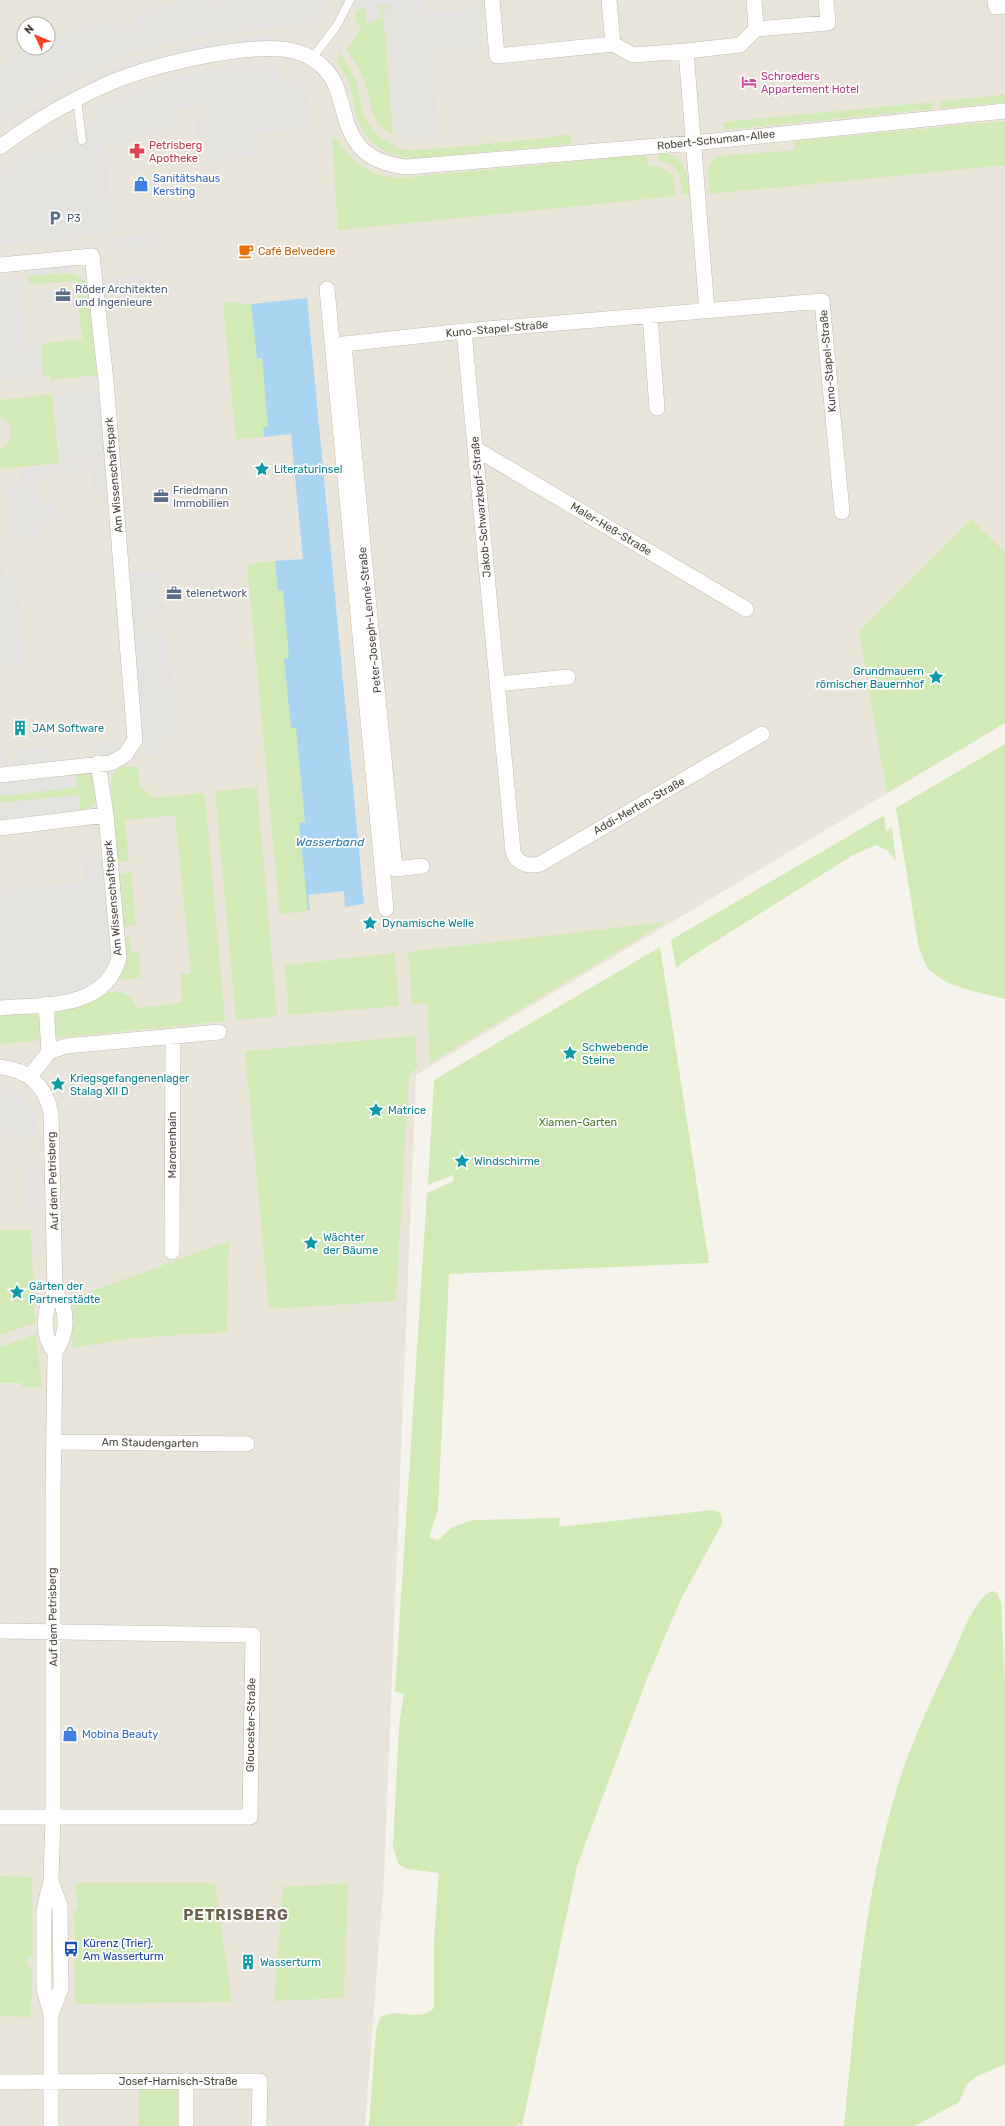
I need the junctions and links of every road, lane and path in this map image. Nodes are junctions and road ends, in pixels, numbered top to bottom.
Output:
1 (350, 0) edge
2 (492, 0) edge
3 (609, 0) edge
4 (754, 0) edge
5 (826, 0) edge
6 (995, 0) edge
7 (1005, 6) edge
8 (756, 29) junction
9 (613, 44) junction
10 (686, 51) junction
11 (312, 58) junction
12 (77, 99) junction
13 (1005, 111) edge
14 (82, 140) dead end
15 (693, 144) junction
16 (0, 146) edge
17 (0, 265) edge
18 (327, 288) dead end
19 (707, 312) junction
20 (650, 316) junction
21 (464, 331) junction
22 (344, 344) joint
23 (657, 408) dead end
24 (476, 449) junction
25 (842, 512) dead end
26 (746, 609) dead end
27 (568, 677) dead end
28 (497, 684) junction
29 (762, 734) dead end
30 (98, 763) junction
31 (0, 775) edge
32 (106, 815) junction
33 (0, 828) edge
34 (516, 858) joint
35 (422, 866) dead end
36 (386, 909) dead end
37 (46, 1004) junction
38 (0, 1008) edge
39 (219, 1032) dead end
40 (173, 1038) junction
41 (49, 1052) junction
42 (0, 1068) edge
43 (30, 1076) junction
44 (172, 1252) dead end
45 (53, 1442) junction
46 (247, 1444) dead end
47 (0, 1631) edge
48 (54, 1631) junction
49 (0, 1817) edge
50 (54, 1818) junction
51 (186, 2081) junction
52 (0, 2082) edge
53 (51, 2082) junction
54 (51, 2126) edge
55 (186, 2126) edge
56 (259, 2126) edge

1 - 11 lane
2 - 9 street
3 - 9 street
4 - 8 street
5 - 8 street
6 - 7 street
8 - 10 street
9 - 10 street
10 - 15 street
11 - 12 street
11 - 15 street, Robert-Schuman-Allee
12 - 14 lane
12 - 16 street
13 - 15 street, Robert-Schuman-Allee
15 - 19 street
17 - 30 street, Am Wissenschaftspark
18 - 36 street
19 - 20 street, Kuno-Stapel-Straße
19 - 25 street, Kuno-Stapel-Straße
20 - 21 street, Kuno-Stapel-Straße
20 - 23 street
21 - 22 street, Kuno-Stapel-Straße
21 - 24 street, Jakob-Schwarzkopf-Straße
22 - 35 street, Peter-Joseph-Lenné-Straße
24 - 26 street, Maler-Heß-Straße
24 - 28 street, Jakob-Schwarzkopf-Straße
27 - 28 street
28 - 34 street, Jakob-Schwarzkopf-Straße
29 - 34 street, Addi-Merten-Straße
30 - 31 street, Am Wissenschaftspark
30 - 32 street, Am Wissenschaftspark
32 - 33 street
32 - 37 street, Am Wissenschaftspark
37 - 38 street, Am Wissenschaftspark
37 - 41 street
39 - 40 street
40 - 41 street
40 - 44 street, Maronenhain
41 - 43 street
42 - 43 street
43 - 45 street, Auf dem Petrisberg
45 - 46 street, Am Staudengarten
45 - 48 street, Auf dem Petrisberg
47 - 48 street
48 - 50 street, Auf dem Petrisberg
48 - 50 street, Gloucester-Straße
49 - 50 street
50 - 53 street, Auf dem Petrisberg
51 - 53 street, Josef-Harnisch-Straße
51 - 55 street
51 - 56 street, Josef-Harnisch-Straße
52 - 53 street, Josef-Harnisch-Straße
53 - 54 street, Auf dem Petrisberg

